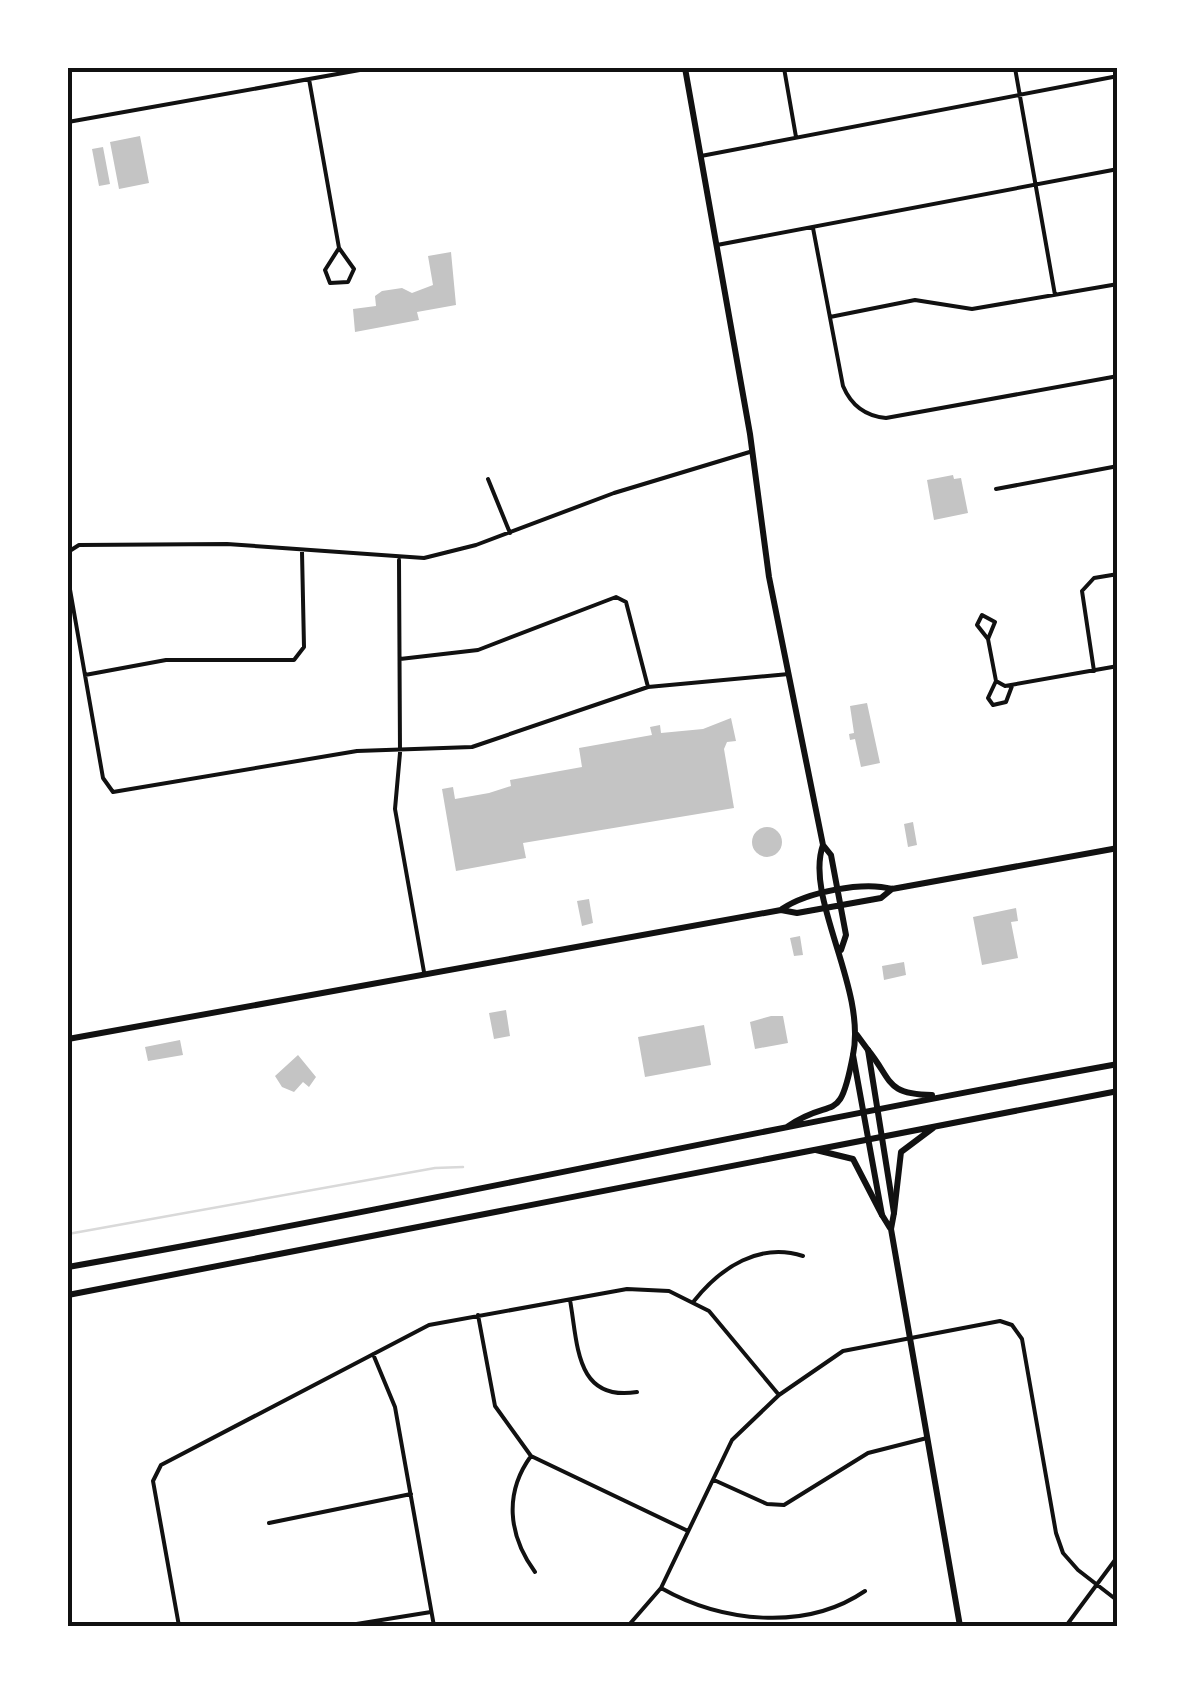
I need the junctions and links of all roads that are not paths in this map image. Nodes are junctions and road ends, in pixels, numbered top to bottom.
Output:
1 (372, 68) edge
2 (685, 68) edge
3 (784, 68) edge
4 (1015, 68) edge
5 (1118, 76) edge
6 (310, 79) junction
7 (1020, 95) junction
8 (68, 122) edge
9 (796, 138) junction
10 (701, 156) junction
11 (1118, 169) edge
12 (1036, 185) junction
13 (814, 228) junction
14 (717, 245) junction
15 (339, 248) junction
16 (1118, 284) edge
17 (1055, 295) junction
18 (830, 317) junction
19 (1118, 376) edge
20 (753, 452) junction
21 (1118, 466) edge
22 (488, 480) dead end
23 (996, 488) dead end
24 (510, 533) junction
25 (68, 552) edge
26 (302, 552) junction
27 (399, 560) junction
28 (1118, 574) edge
29 (68, 578) edge
30 (988, 639) junction
31 (400, 659) junction
32 (1118, 666) edge
33 (1094, 671) junction
34 (789, 674) junction
35 (85, 675) junction
36 (996, 681) junction
37 (1012, 686) junction
38 (648, 687) junction
39 (400, 753) junction
40 (822, 845) junction
41 (1118, 848) edge
42 (892, 889) junction
43 (838, 892) junction
44 (825, 895) junction
45 (840, 906) junction
46 (827, 908) junction
47 (781, 910) junction
48 (841, 950) junction
49 (424, 975) junction
50 (857, 1035) junction
51 (68, 1039) edge
52 (868, 1050) junction
53 (853, 1055) junction
54 (1118, 1064) edge
55 (1118, 1091) edge
56 (938, 1096) junction
57 (878, 1109) junction
58 (864, 1112) junction
59 (941, 1125) junction
60 (784, 1129) junction
61 (882, 1135) junction
62 (868, 1138) junction
63 (810, 1149) junction
64 (894, 1213) junction
65 (882, 1216) junction
66 (891, 1229) junction
67 (803, 1256) dead end
68 (68, 1267) edge
69 (68, 1295) edge
70 (570, 1300) junction
71 (694, 1301) junction
72 (478, 1315) junction
73 (909, 1335) junction
74 (373, 1354) junction
75 (637, 1392) dead end
76 (778, 1396) junction
77 (927, 1438) junction
78 (531, 1456) junction
79 (713, 1479) junction
80 (410, 1494) junction
81 (269, 1523) dead end
82 (688, 1530) junction
83 (1118, 1556) edge
84 (535, 1572) dead end
85 (1097, 1586) junction
86 (660, 1588) junction
87 (865, 1591) dead end
88 (1118, 1600) edge
89 (431, 1612) junction
90 (179, 1626) edge
91 (344, 1626) edge
92 (434, 1626) edge
93 (628, 1626) edge
94 (960, 1626) edge
95 (1066, 1626) edge

1 - 6 street
2 - 10 main road
3 - 9 street
4 - 7 street
5 - 7 street
6 - 8 street
6 - 15 street
7 - 9 street
7 - 12 street
9 - 10 street
10 - 14 main road
11 - 12 street
12 - 13 street
12 - 17 street
13 - 14 street
13 - 18 street
14 - 20 main road
15 - 15 street
16 - 17 street
17 - 18 street
18 - 19 street
20 - 24 street
20 - 34 main road
21 - 23 street
22 - 24 street
24 - 27 street
25 - 26 street
26 - 27 street
26 - 35 street
27 - 31 street
28 - 33 street
29 - 35 street
30 - 30 street
30 - 36 street
31 - 38 street
31 - 39 street
32 - 33 street
33 - 37 street
34 - 38 street
34 - 40 main road
35 - 39 street
36 - 37 street
36 - 37 street
38 - 39 street
39 - 49 street
40 - 43 main road
40 - 44 main road
41 - 42 main road
42 - 43 main road
42 - 45 main road
43 - 44 main road
43 - 45 main road
44 - 46 main road
44 - 47 main road
45 - 46 main road
45 - 48 main road
46 - 47 main road
46 - 48 main road
47 - 49 main road
48 - 50 main road
49 - 51 main road
50 - 52 main road
50 - 53 main road
52 - 56 main road
52 - 57 main road
53 - 58 main road
53 - 60 main road
54 - 56 main road
55 - 59 main road
56 - 57 main road
57 - 58 main road
57 - 61 main road
58 - 60 main road
58 - 62 main road
59 - 61 main road
59 - 64 main road
60 - 68 main road
61 - 62 main road
61 - 64 main road
62 - 63 main road
62 - 65 main road
63 - 65 main road
63 - 69 main road
64 - 66 main road
65 - 66 main road
66 - 73 main road
67 - 71 street
70 - 71 street
70 - 72 street
70 - 75 street
71 - 76 street
72 - 74 street
72 - 78 street
73 - 76 street
73 - 77 main road
73 - 85 street
74 - 80 street
74 - 90 street
76 - 79 street
77 - 79 street
77 - 94 main road
78 - 82 street
78 - 84 street
79 - 82 street
80 - 81 street
80 - 89 street
82 - 86 street
83 - 85 street
85 - 88 street
85 - 95 street
86 - 87 street
86 - 93 street
89 - 91 street
89 - 92 street

